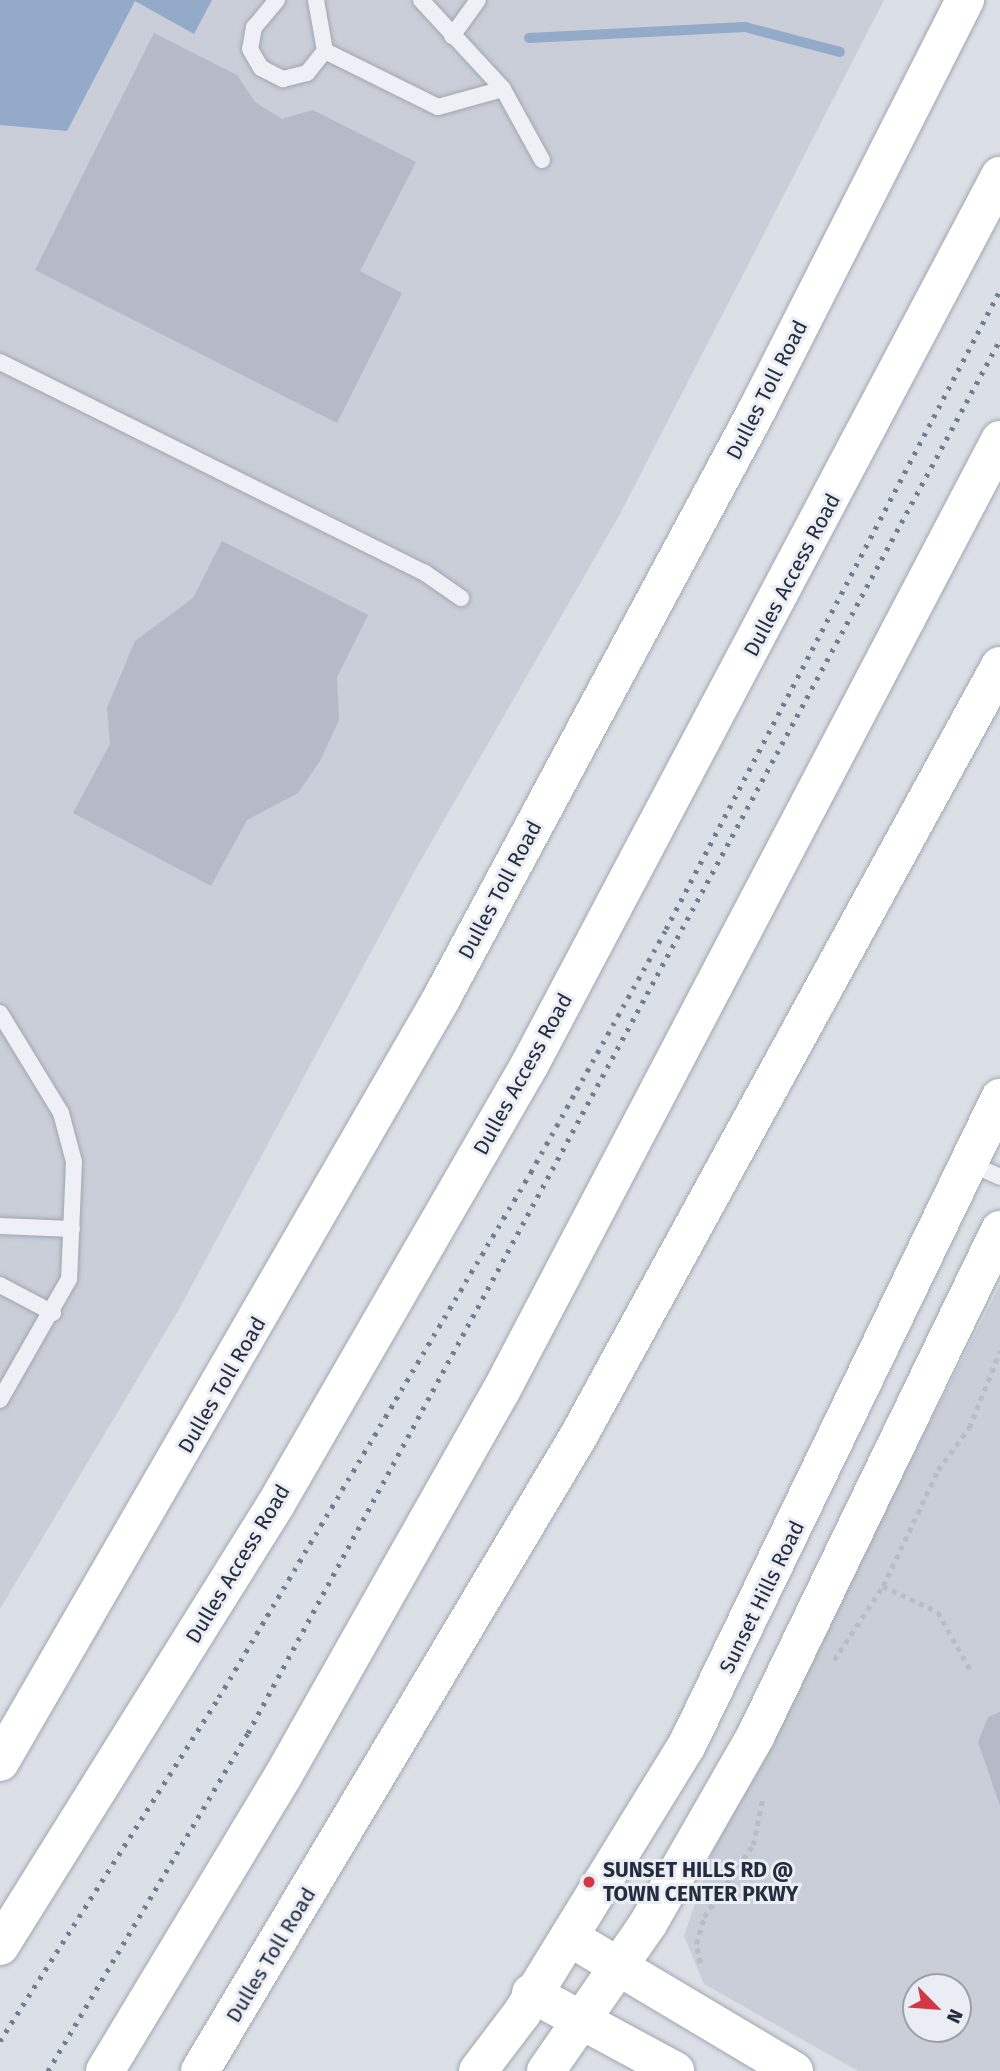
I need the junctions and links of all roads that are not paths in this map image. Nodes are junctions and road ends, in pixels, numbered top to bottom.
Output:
1 (278, 0) edge
2 (316, 0) edge
3 (421, 0) edge
4 (478, 0) edge
5 (965, 0) edge
6 (452, 36) junction
7 (325, 51) junction
8 (503, 89) junction
9 (542, 160) dead end
10 (1000, 177) edge
11 (0, 362) edge
12 (1000, 440) edge
13 (461, 598) dead end
14 (1000, 666) edge
15 (0, 1013) edge
16 (1000, 1098) edge
17 (985, 1170) edge
18 (0, 1226) edge
19 (72, 1229) junction
20 (1000, 1230) edge
21 (0, 1285) edge
22 (53, 1313) junction
23 (0, 1400) edge
24 (0, 1762) edge
25 (569, 1937) junction
26 (0, 1946) edge
27 (619, 1969) junction
28 (531, 1993) junction
29 (583, 2022) junction
30 (105, 2071) edge
31 (200, 2071) edge
32 (478, 2071) edge
33 (546, 2071) edge
34 (675, 2071) edge
35 (794, 2071) edge

1 - 7 lane
2 - 7 lane
3 - 6 lane
4 - 6 lane
5 - 24 main road, Dulles Toll Road
6 - 8 lane
7 - 8 lane
8 - 9 lane
10 - 26 main road, Dulles Access Road
11 - 13 lane
12 - 30 main road
14 - 31 main road, Dulles Toll Road
15 - 19 lane
16 - 17 main road, Sunset Hills Road
17 - 25 main road, Sunset Hills Road
18 - 19 lane
19 - 22 lane
20 - 27 main road
21 - 22 lane
22 - 23 lane
25 - 27 main road
25 - 28 main road, Sunset Hills Road
27 - 29 main road
27 - 35 main road
28 - 29 main road
28 - 32 main road, Sunset Hills Road
29 - 33 main road
29 - 34 main road

